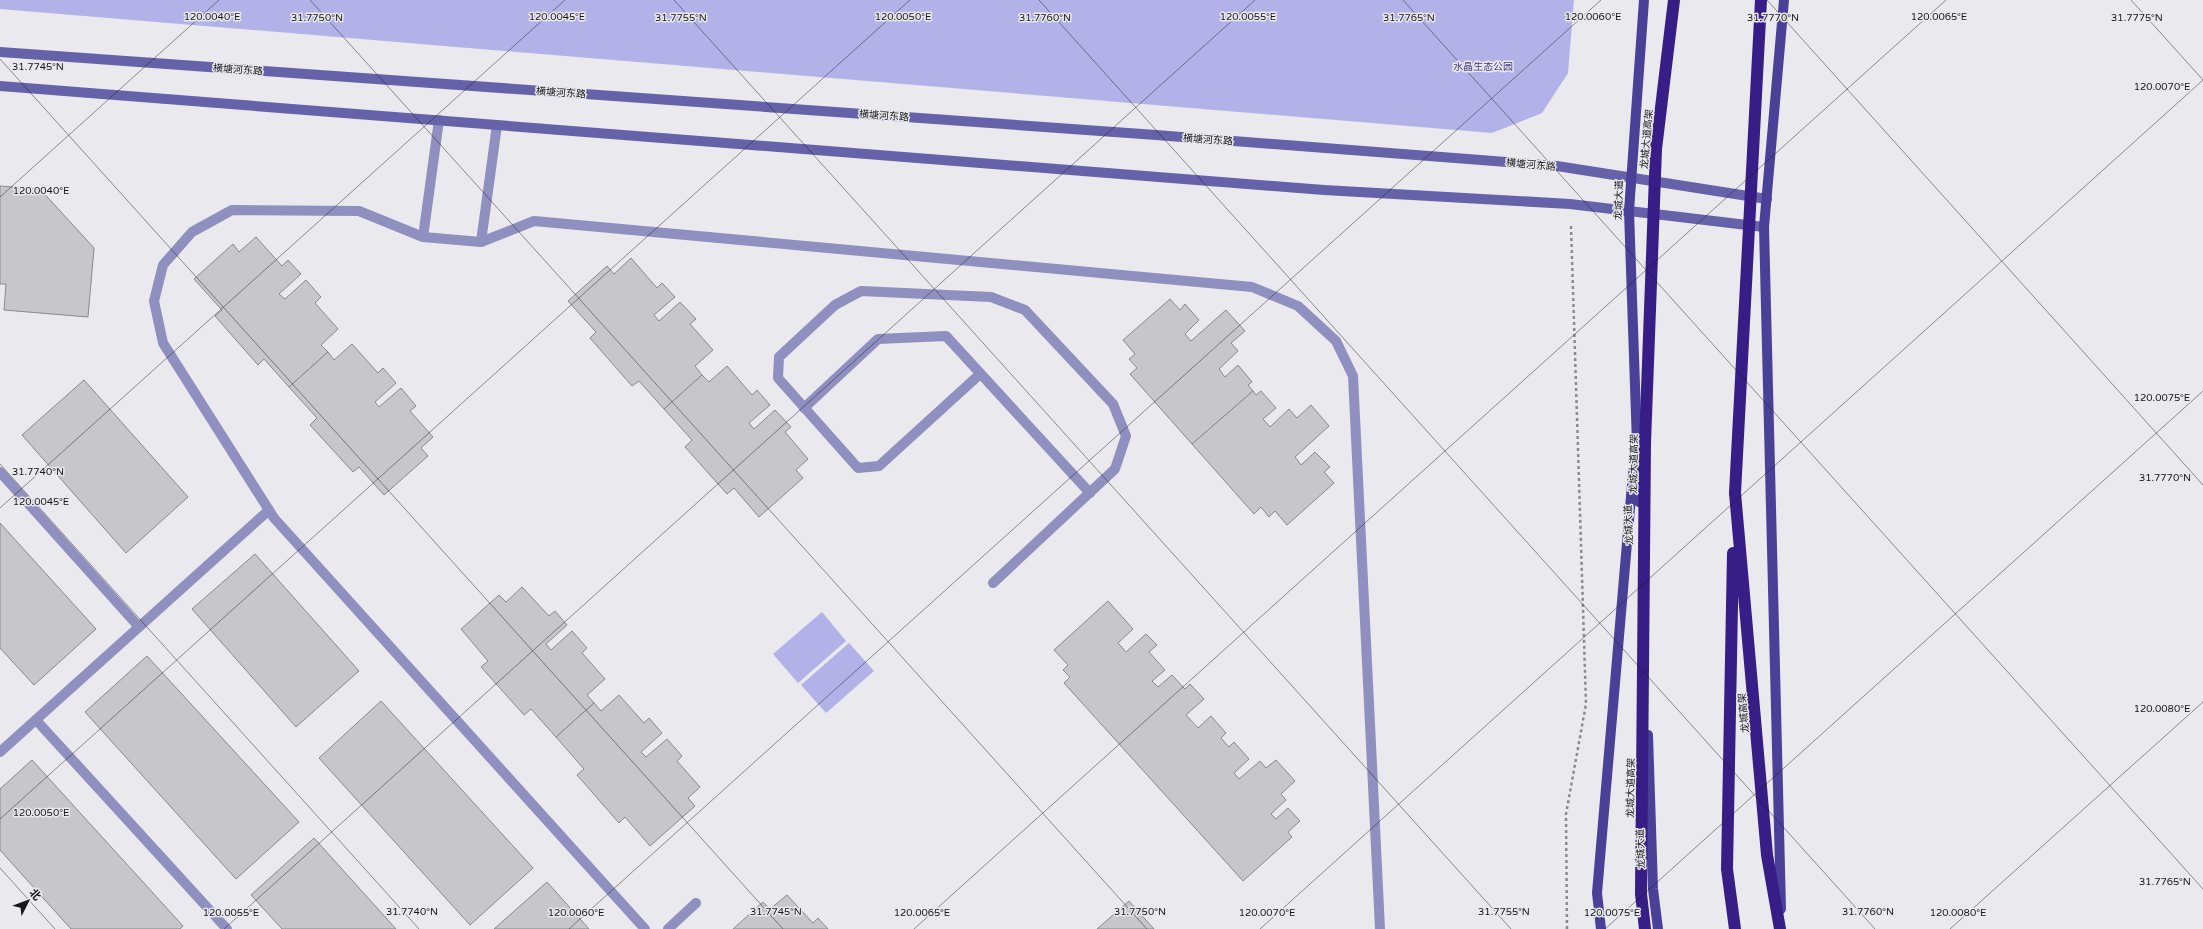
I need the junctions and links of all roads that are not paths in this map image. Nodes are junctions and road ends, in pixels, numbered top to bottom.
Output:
1 (1644, 0) edge
2 (1674, 0) edge
3 (1761, 0) edge
4 (1784, 0) edge
5 (0, 52) edge
6 (0, 86) edge
7 (439, 120) junction
8 (498, 125) junction
9 (1631, 178) junction
10 (1767, 199) junction
11 (1629, 211) junction
12 (1764, 228) junction
13 (423, 237) junction
14 (481, 242) junction
15 (980, 374) junction
16 (804, 408) junction
17 (1636, 429) junction
18 (0, 472) edge
19 (1090, 493) junction
20 (1735, 493) junction
21 (269, 510) junction
22 (993, 583) dead end
23 (139, 627) junction
24 (36, 720) junction
25 (0, 752) edge
26 (696, 903) dead end
27 (227, 929) edge
28 (645, 929) edge
29 (668, 929) edge
30 (1380, 929) edge
31 (1601, 929) edge
32 (1645, 929) edge
33 (1658, 929) edge
34 (1735, 929) edge
35 (1781, 929) edge

1 - 9 main road, 龙城大道
2 - 32 highway, 龙城大道高架, bridge
3 - 20 highway, bridge
4 - 10 main road
5 - 9 main road, 横塘河东路
6 - 7 main road
7 - 8 main road
7 - 13 lane
8 - 11 main road
8 - 14 lane
9 - 10 main road, 横塘河东路
9 - 11 main road, 龙城大道
10 - 12 main road
11 - 12 main road
11 - 17 main road, 龙城大道
12 - 35 main road
13 - 14 lane
13 - 21 lane
14 - 30 lane
15 - 16 lane
15 - 16 lane
15 - 19 lane
16 - 19 lane
17 - 31 main road
17 - 33 main road, 龙城大道
18 - 23 lane
19 - 22 lane
20 - 34 highway
20 - 35 highway, 龙城高架
21 - 23 lane
21 - 28 lane
23 - 24 lane
24 - 25 lane
24 - 27 lane
26 - 29 lane

